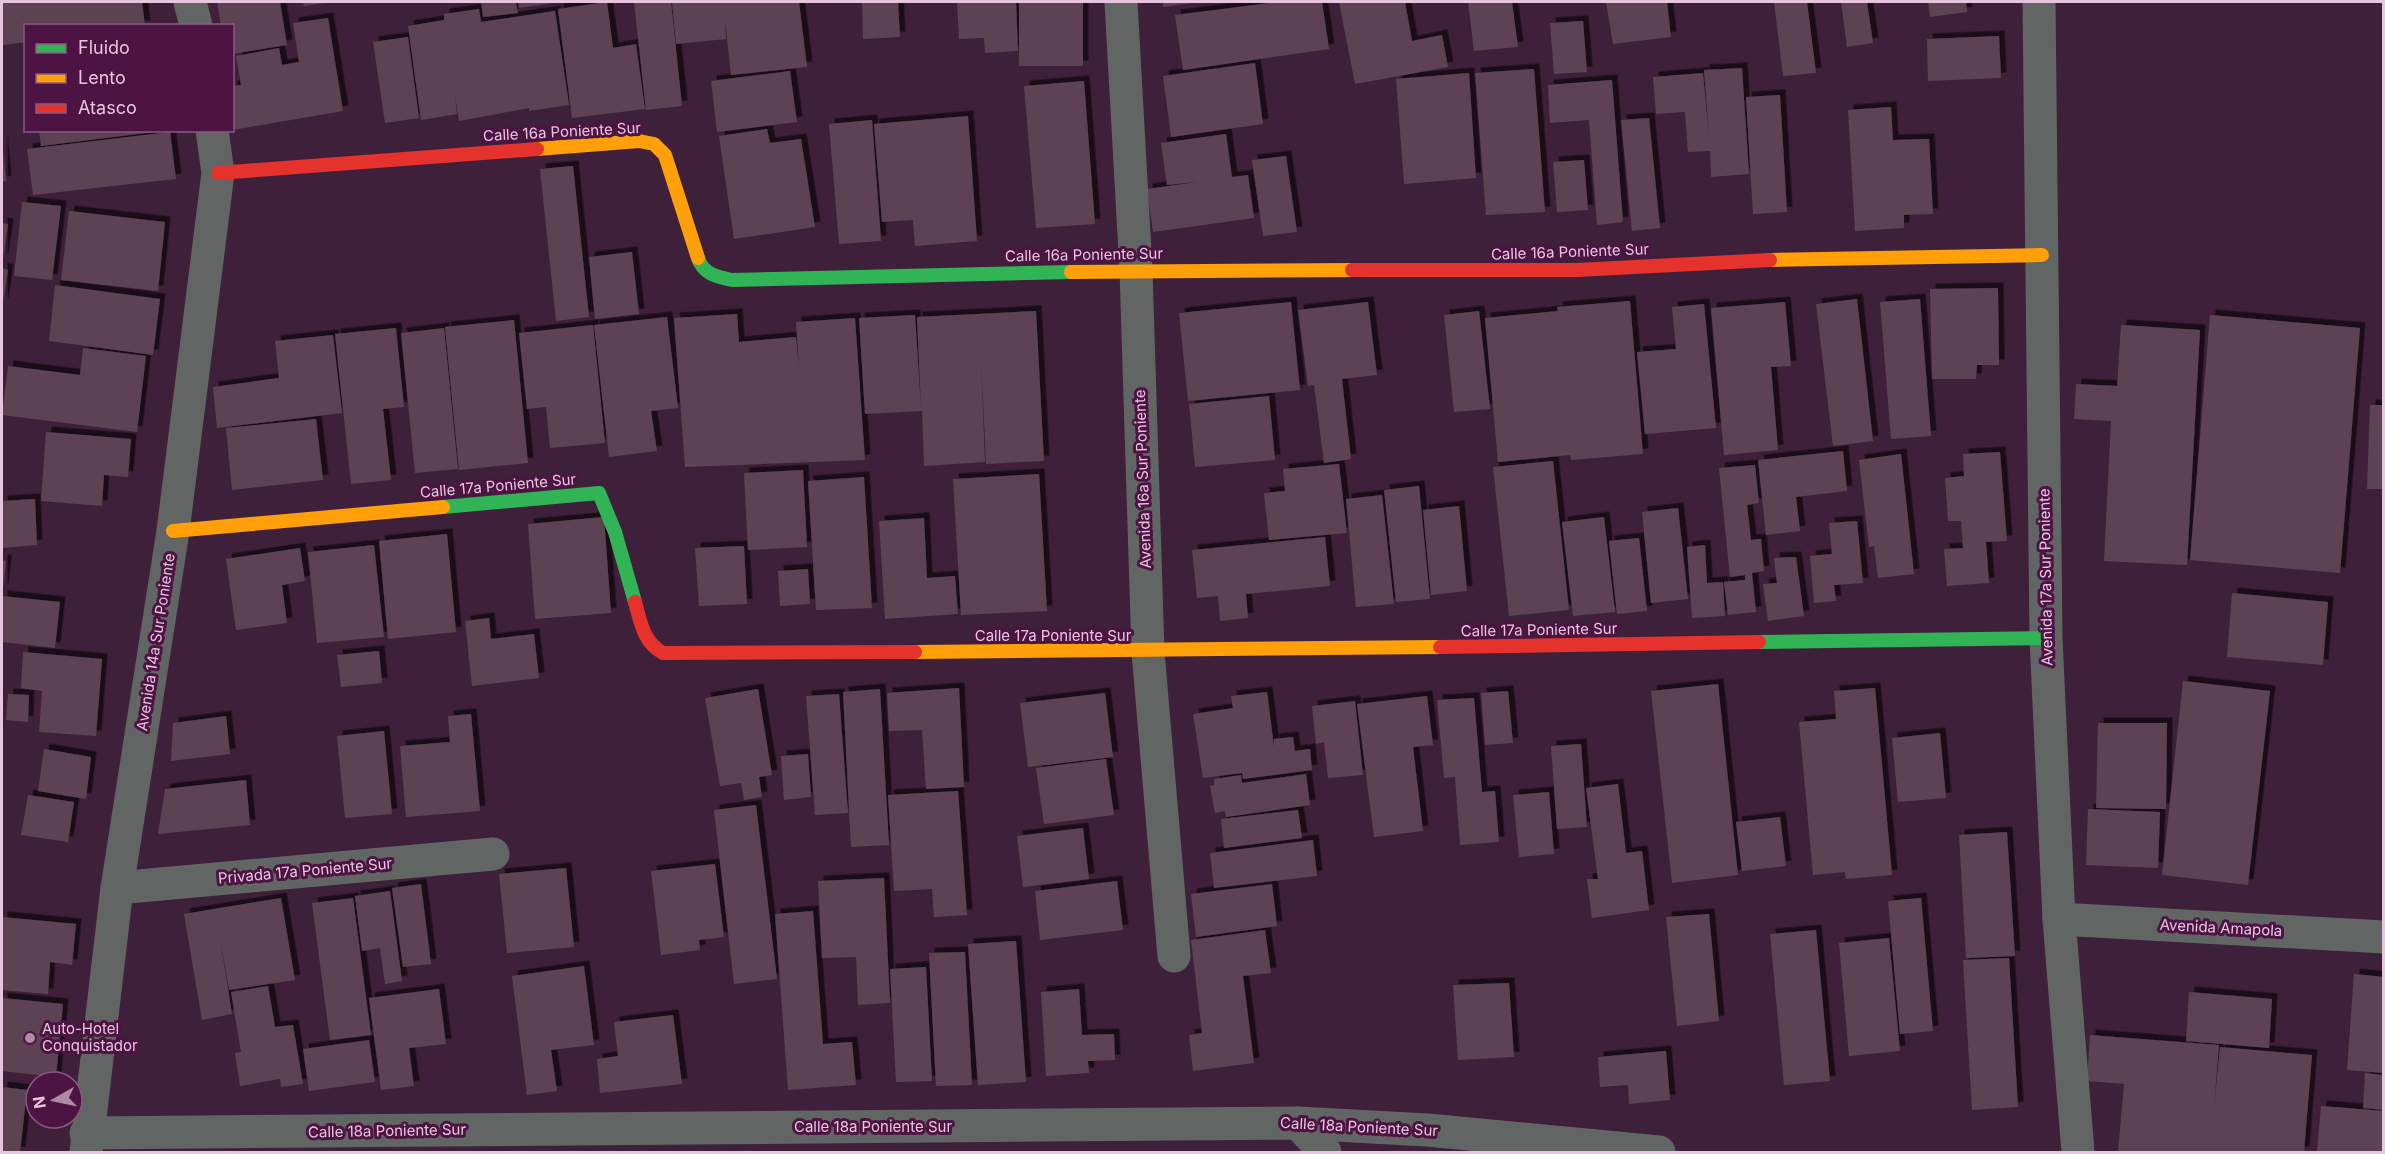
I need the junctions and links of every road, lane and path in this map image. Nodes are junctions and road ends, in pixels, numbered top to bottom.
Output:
1 (190, 2) edge
2 (1121, 2) edge
3 (2040, 2) edge
4 (196, 24) edge
5 (212, 132) edge
6 (218, 173) junction
7 (2042, 255) junction
8 (1136, 270) junction
9 (173, 531) junction
10 (2046, 638) junction
11 (1148, 652) junction
12 (493, 854) dead end
13 (117, 888) junction
14 (2059, 919) junction
15 (2384, 937) edge
16 (1174, 956) dead end
17 (1298, 1123) junction
18 (925, 1126) junction
19 (522, 1141) edge
20 (86, 1143) edge
21 (132, 1143) edge
22 (948, 1152) edge
23 (1325, 1152) edge
24 (1659, 1152) edge
25 (2078, 1152) edge

1 - 4 street
2 - 8 street, Avenida 16a Sur Poniente
3 - 7 street, Avenida 17a Sur Poniente
5 - 6 street, Avenida 14a Sur Poniente
6 - 8 street, Calle 16a Poniente Sur
6 - 9 street, Avenida 14a Sur Poniente
7 - 8 street, Calle 16a Poniente Sur
7 - 10 street, Avenida 17a Sur Poniente
8 - 11 street, Avenida 16a Sur Poniente
9 - 11 street, Calle 17a Poniente Sur
9 - 13 street, Avenida 14a Sur Poniente
10 - 11 street, Calle 17a Poniente Sur
10 - 14 street, Avenida 17a Sur Poniente
11 - 16 street, Avenida 16a Sur Poniente
12 - 13 street, Privada 17a Poniente Sur
13 - 20 street, Avenida 14a Sur Poniente
14 - 15 street, Avenida Amapola
14 - 25 street, Avenida 17a Sur Poniente
17 - 18 street, Calle 18a Poniente Sur
17 - 23 street
17 - 24 street, Calle 18a Poniente Sur
18 - 19 street, Calle 18a Poniente Sur
18 - 22 street
19 - 21 street, Calle 18a Poniente Sur
20 - 21 street, Calle 18a Poniente Sur

